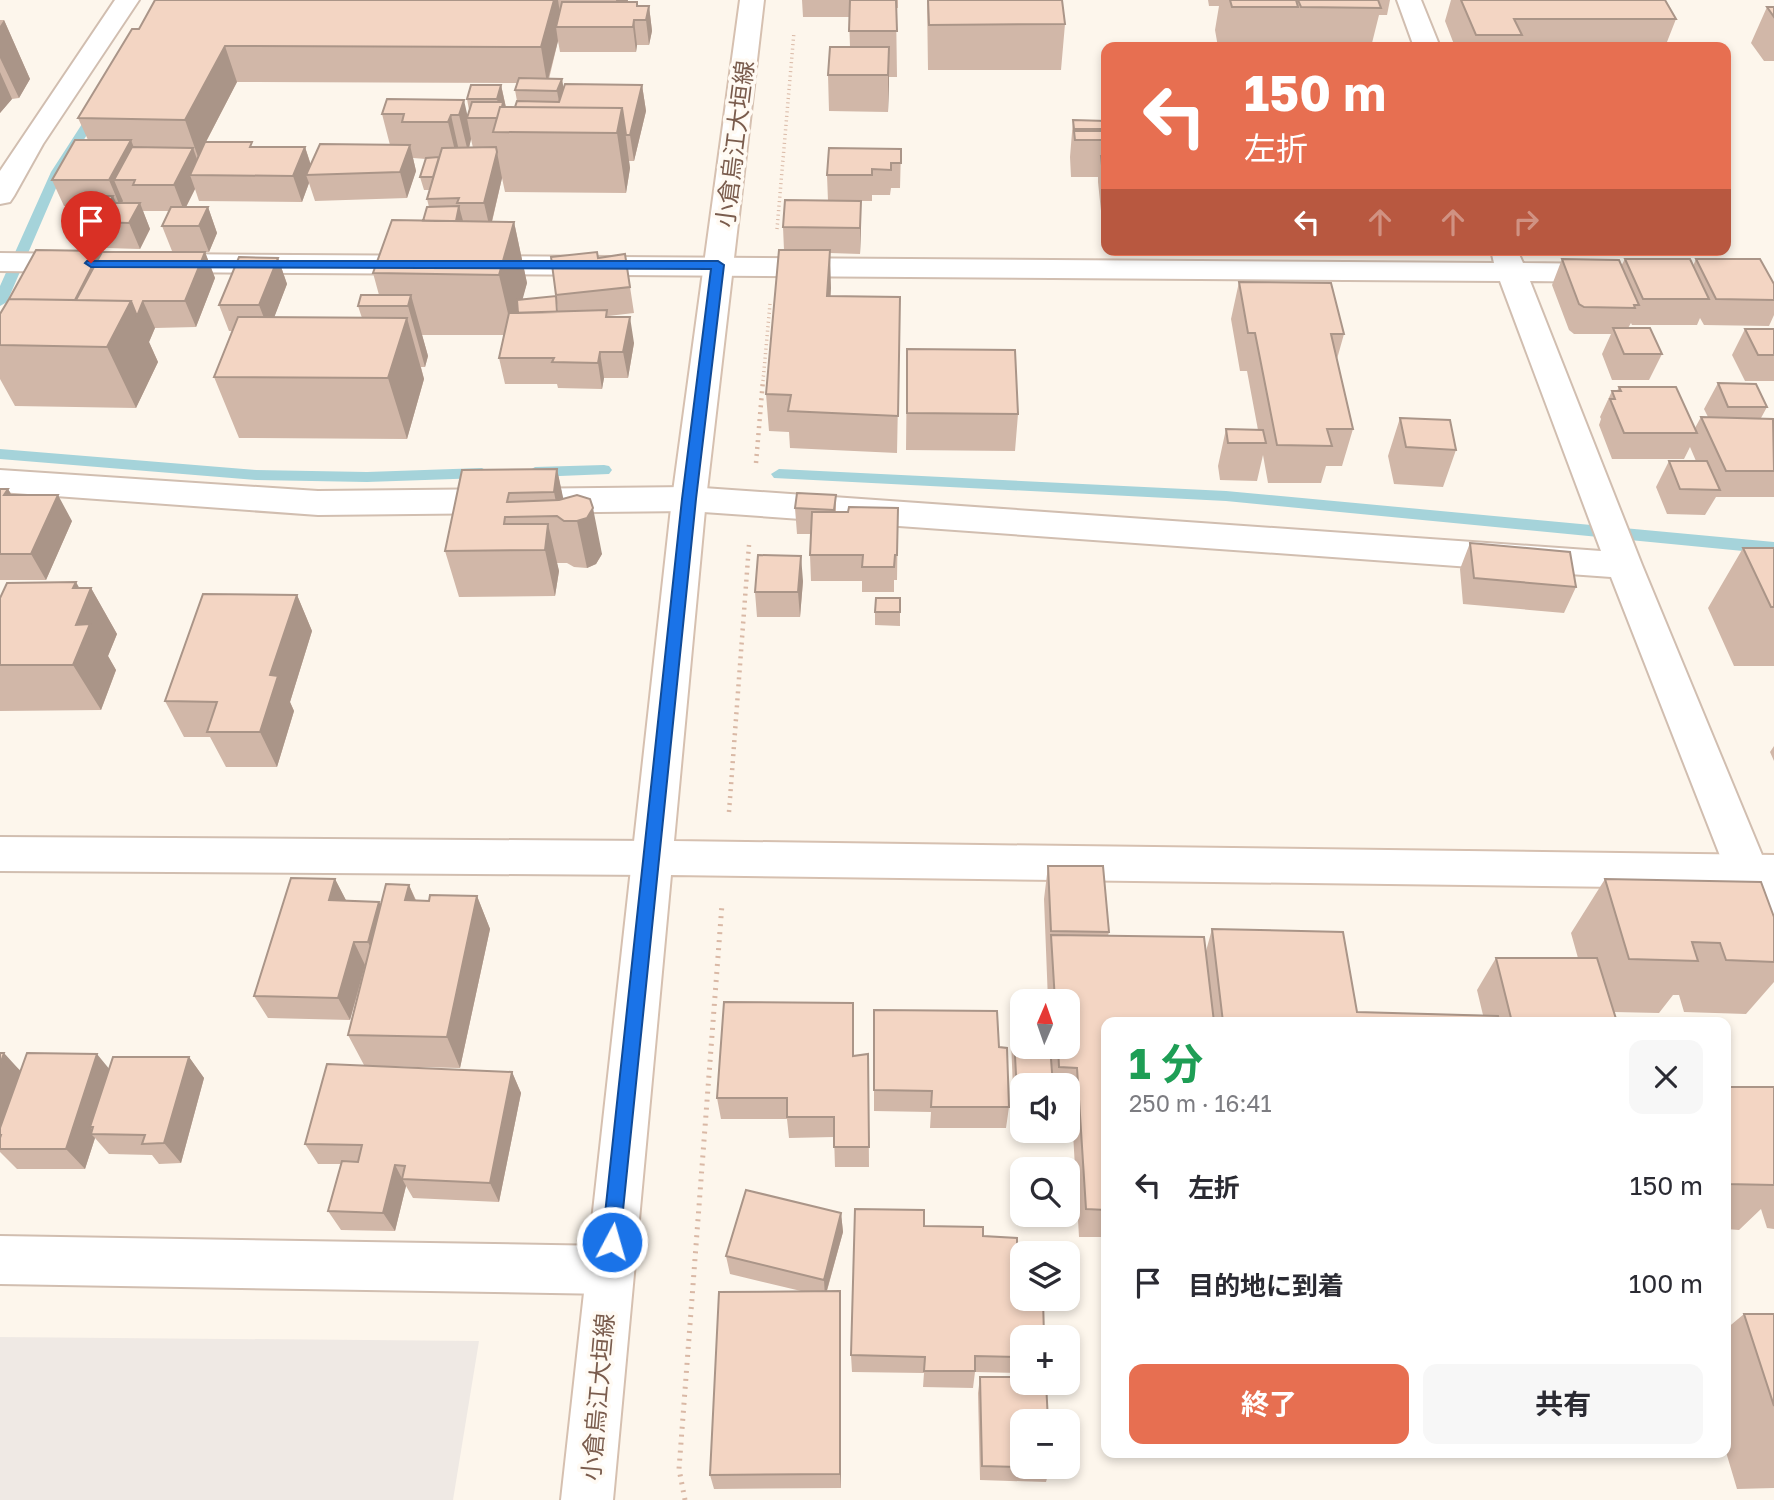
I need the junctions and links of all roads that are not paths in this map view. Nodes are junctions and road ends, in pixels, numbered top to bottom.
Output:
1 (127, 0) edge
2 (752, 0) edge
3 (1409, 0) edge
4 (1425, 42) edge
5 (0, 144) edge
6 (29, 145) junction
7 (0, 196) edge
8 (1507, 261) edge
9 (0, 262) edge
10 (718, 265) junction
11 (1636, 273) edge
12 (0, 481) edge
13 (689, 499) junction
14 (1624, 565) junction
15 (0, 855) edge
16 (652, 858) junction
17 (1762, 872) edge
18 (1774, 940) edge
19 (0, 1260) edge
20 (609, 1270) junction
21 (587, 1500) edge

1 - 6 street
2 - 10 street, 小倉烏江大垣線
3 - 4 street
5 - 6 street
6 - 7 street
8 - 10 street
8 - 11 street
8 - 14 street
9 - 10 street
10 - 13 street, 小倉烏江大垣線
12 - 13 street
13 - 14 street
13 - 16 street, 小倉烏江大垣線
14 - 17 street
15 - 16 street
16 - 17 street
16 - 20 street, 小倉烏江大垣線
17 - 18 street
19 - 20 street
20 - 21 street, 小倉烏江大垣線

